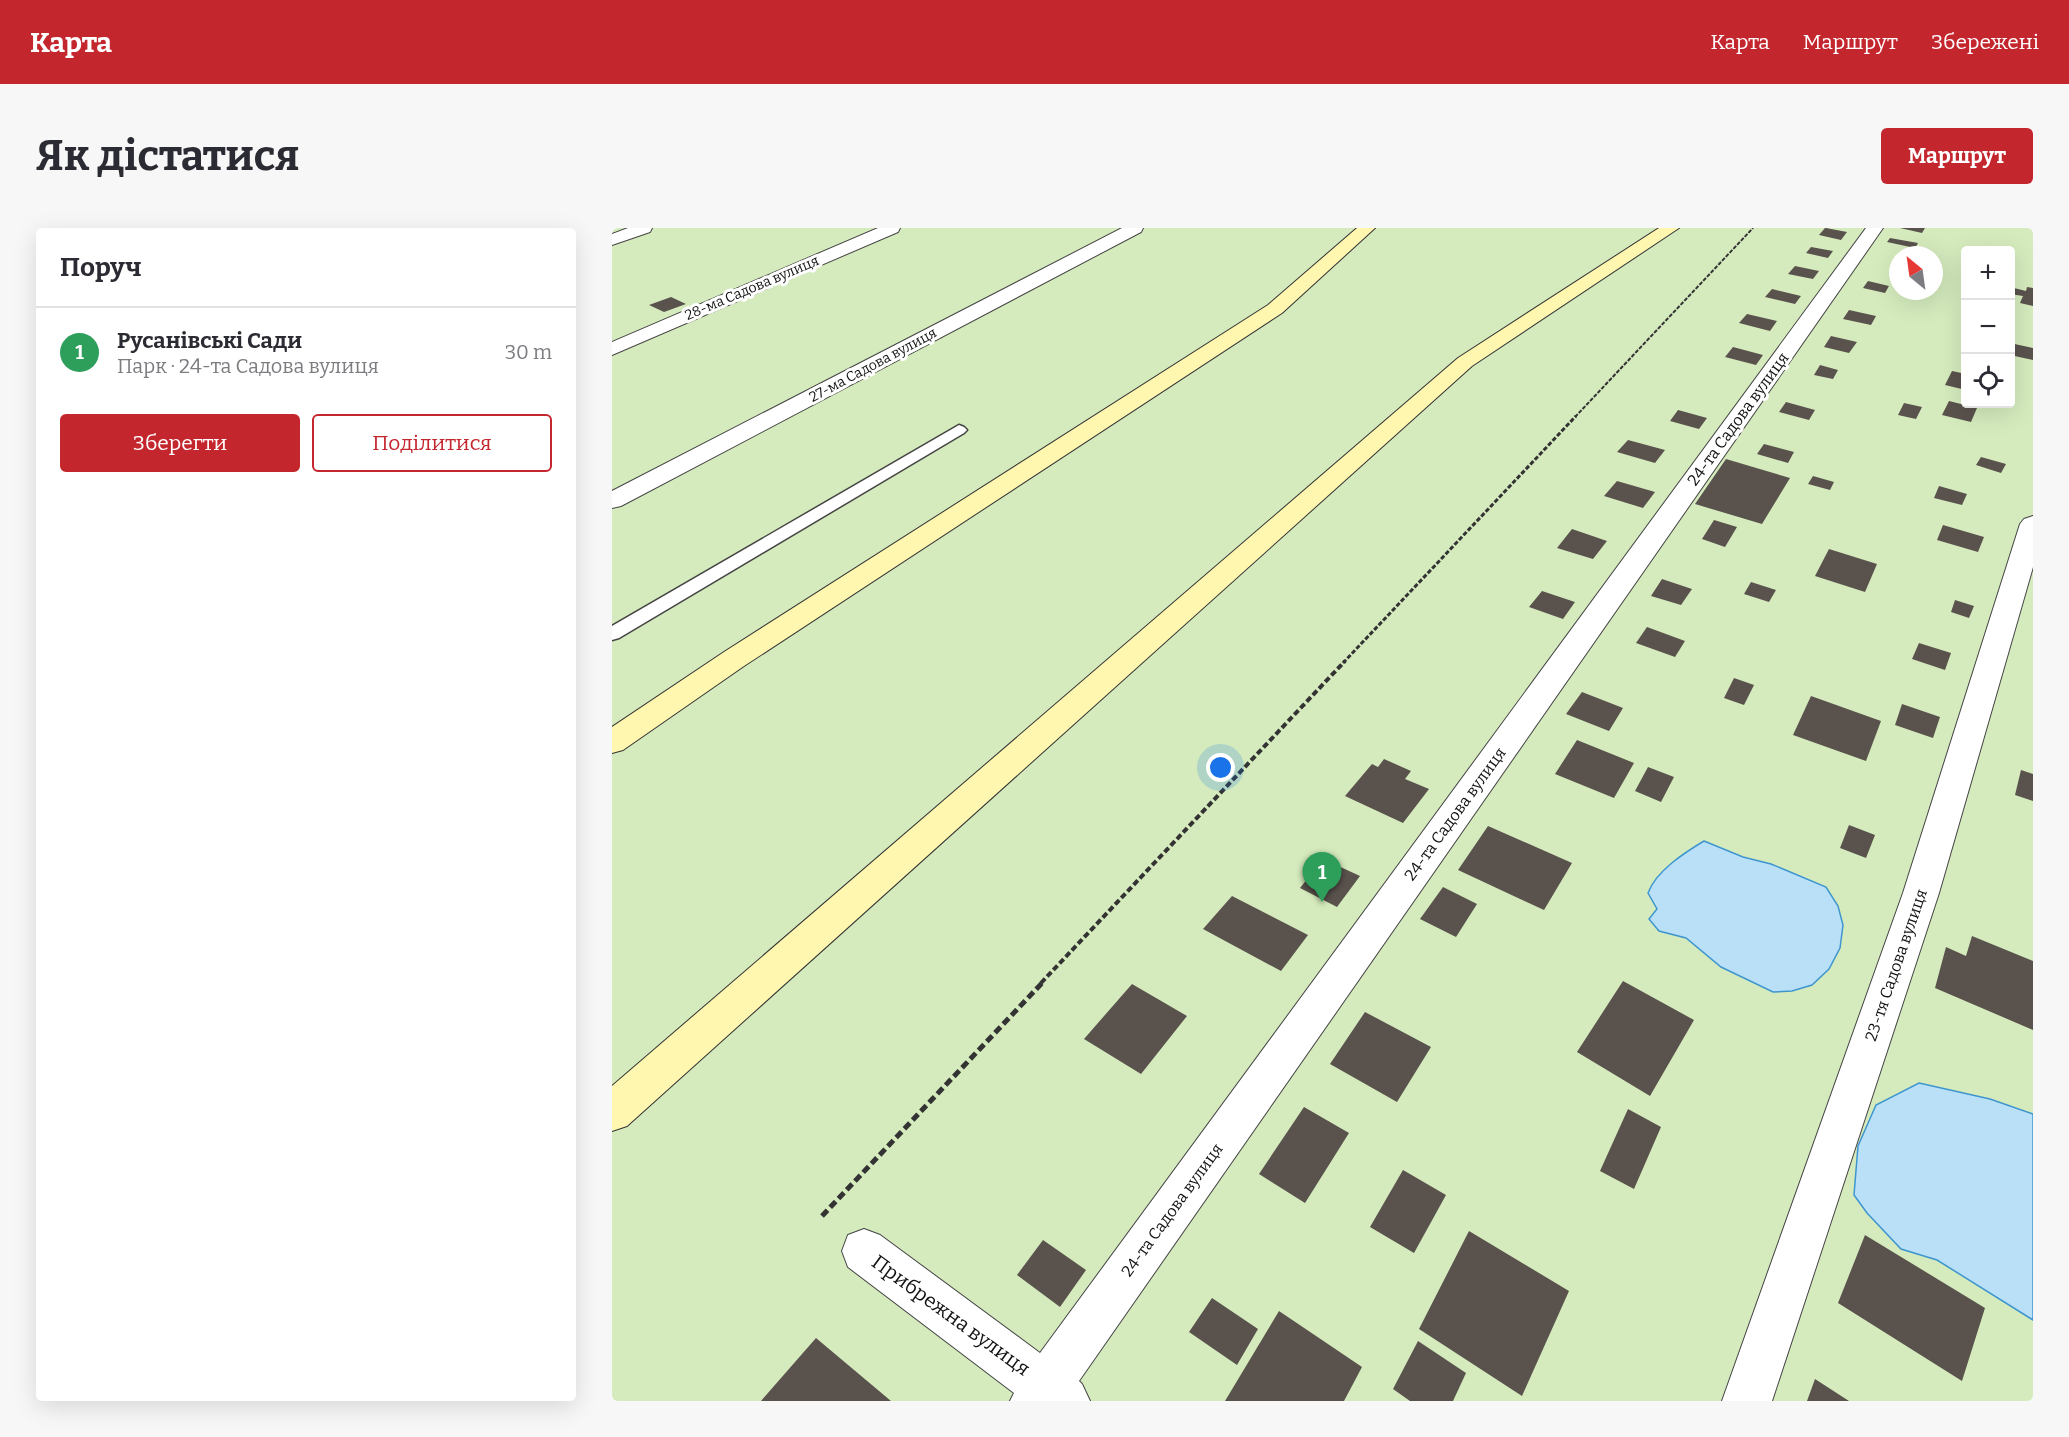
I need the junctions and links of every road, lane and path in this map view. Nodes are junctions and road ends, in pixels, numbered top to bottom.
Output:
1 (644, 228) edge
2 (892, 228) edge
3 (1135, 228) edge
4 (1367, 228) edge
5 (1671, 228) edge
6 (1753, 228) edge
7 (1875, 228) edge
8 (612, 240) edge
9 (612, 349) edge
10 (958, 430) dead end
11 (612, 501) edge
12 (2033, 524) edge
13 (612, 634) edge
14 (612, 742) edge
15 (612, 1113) edge
16 (822, 1216) dead end
17 (864, 1251) dead end
18 (1049, 1396) edge
19 (1747, 1401) edge

1 - 8 street
2 - 9 street, 28-ма Садова вулиця
3 - 11 street, 27-ма Садова вулиця
4 - 14 main road
5 - 15 main road
6 - 16 path
7 - 18 street, 24-та Садова вулиця
10 - 13 lane
12 - 19 street, 23-тя Садова вулиця
17 - 18 street, Прибрежна вулиця

